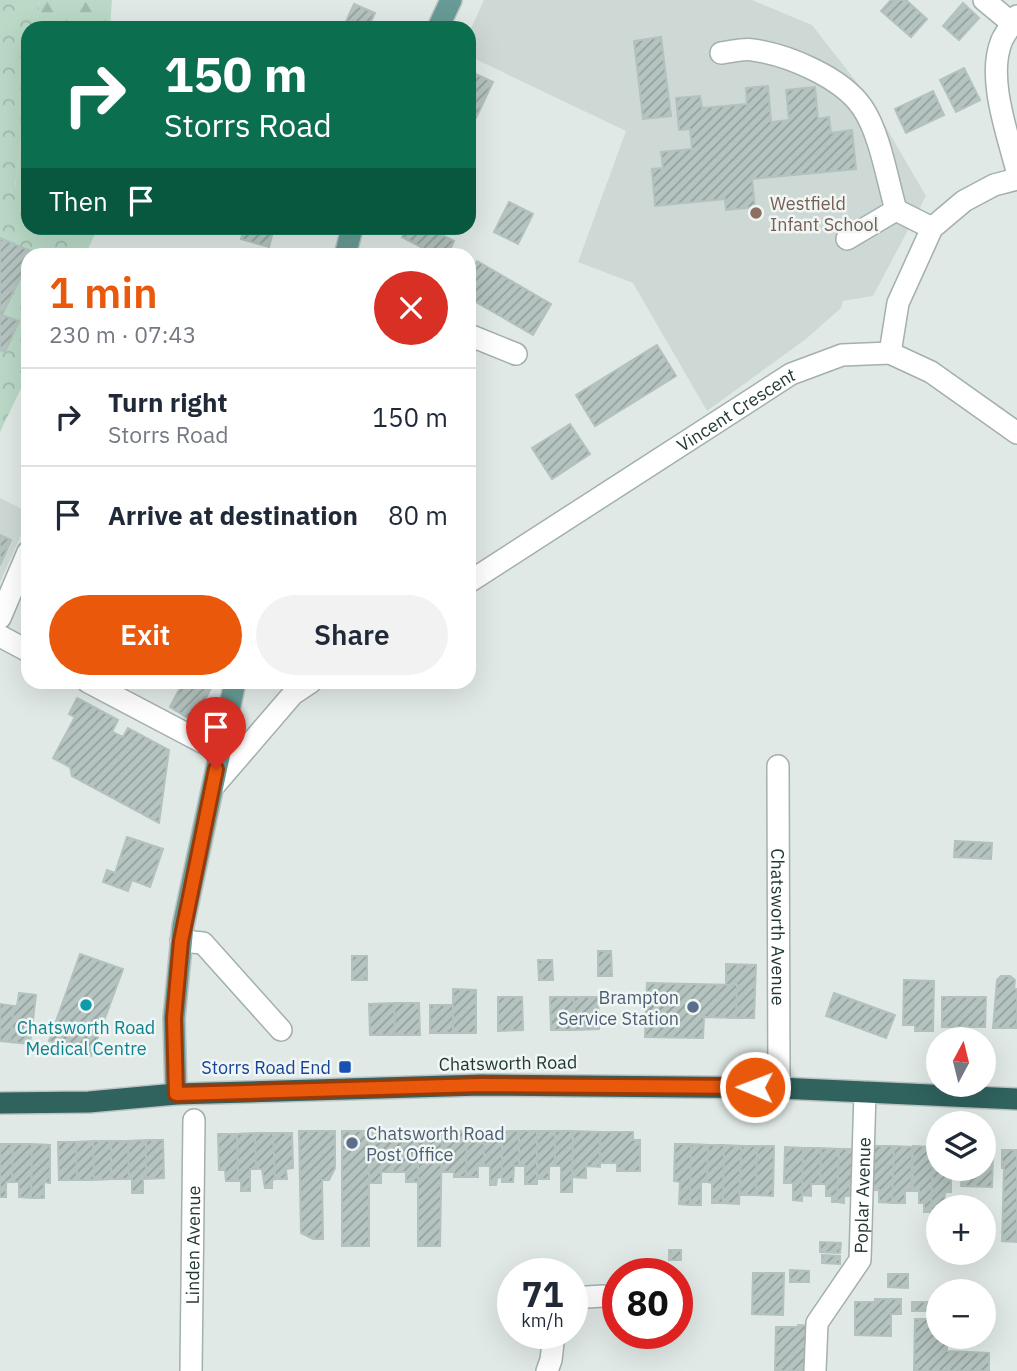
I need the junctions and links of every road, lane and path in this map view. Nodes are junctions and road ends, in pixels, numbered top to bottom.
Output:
1 (451, 0) edge
2 (984, 0) edge
3 (1015, 20) edge
4 (441, 21) edge
5 (720, 53) dead end
6 (1017, 172) edge
7 (1017, 179) edge
8 (896, 210) junction
9 (932, 228) junction
10 (847, 239) dead end
11 (476, 338) edge
12 (890, 353) junction
13 (516, 354) dead end
14 (1017, 433) edge
15 (21, 568) edge
16 (476, 577) edge
17 (0, 618) edge
18 (0, 636) edge
19 (21, 647) edge
20 (101, 689) edge
21 (234, 689) edge
22 (300, 689) edge
23 (219, 751) junction
24 (778, 766) dead end
25 (213, 787) junction
26 (181, 941) junction
27 (281, 1030) dead end
28 (779, 1088) junction
29 (865, 1092) junction
30 (176, 1094) junction
31 (1017, 1099) edge
32 (0, 1103) edge
33 (194, 1120) dead end
34 (552, 1349) edge
35 (191, 1371) edge
36 (548, 1371) edge
37 (815, 1371) edge

1 - 4 main road
2 - 3 street
3 - 6 street
5 - 8 street
7 - 9 street
8 - 9 street
8 - 10 street
9 - 12 street
11 - 13 street
12 - 14 street, Vincent Crescent
12 - 16 street, Vincent Crescent
15 - 17 street
18 - 19 street
20 - 23 street
21 - 23 main road
22 - 25 street
23 - 25 main road
24 - 28 street, Chatsworth Avenue
25 - 26 main road
26 - 27 street
26 - 30 main road
28 - 29 highway, Chatsworth Road
28 - 30 highway, Chatsworth Road
29 - 31 highway, Chatsworth Road
29 - 37 street, Poplar Avenue
30 - 32 highway, Chatsworth Road
33 - 35 street, Linden Avenue
34 - 36 street

